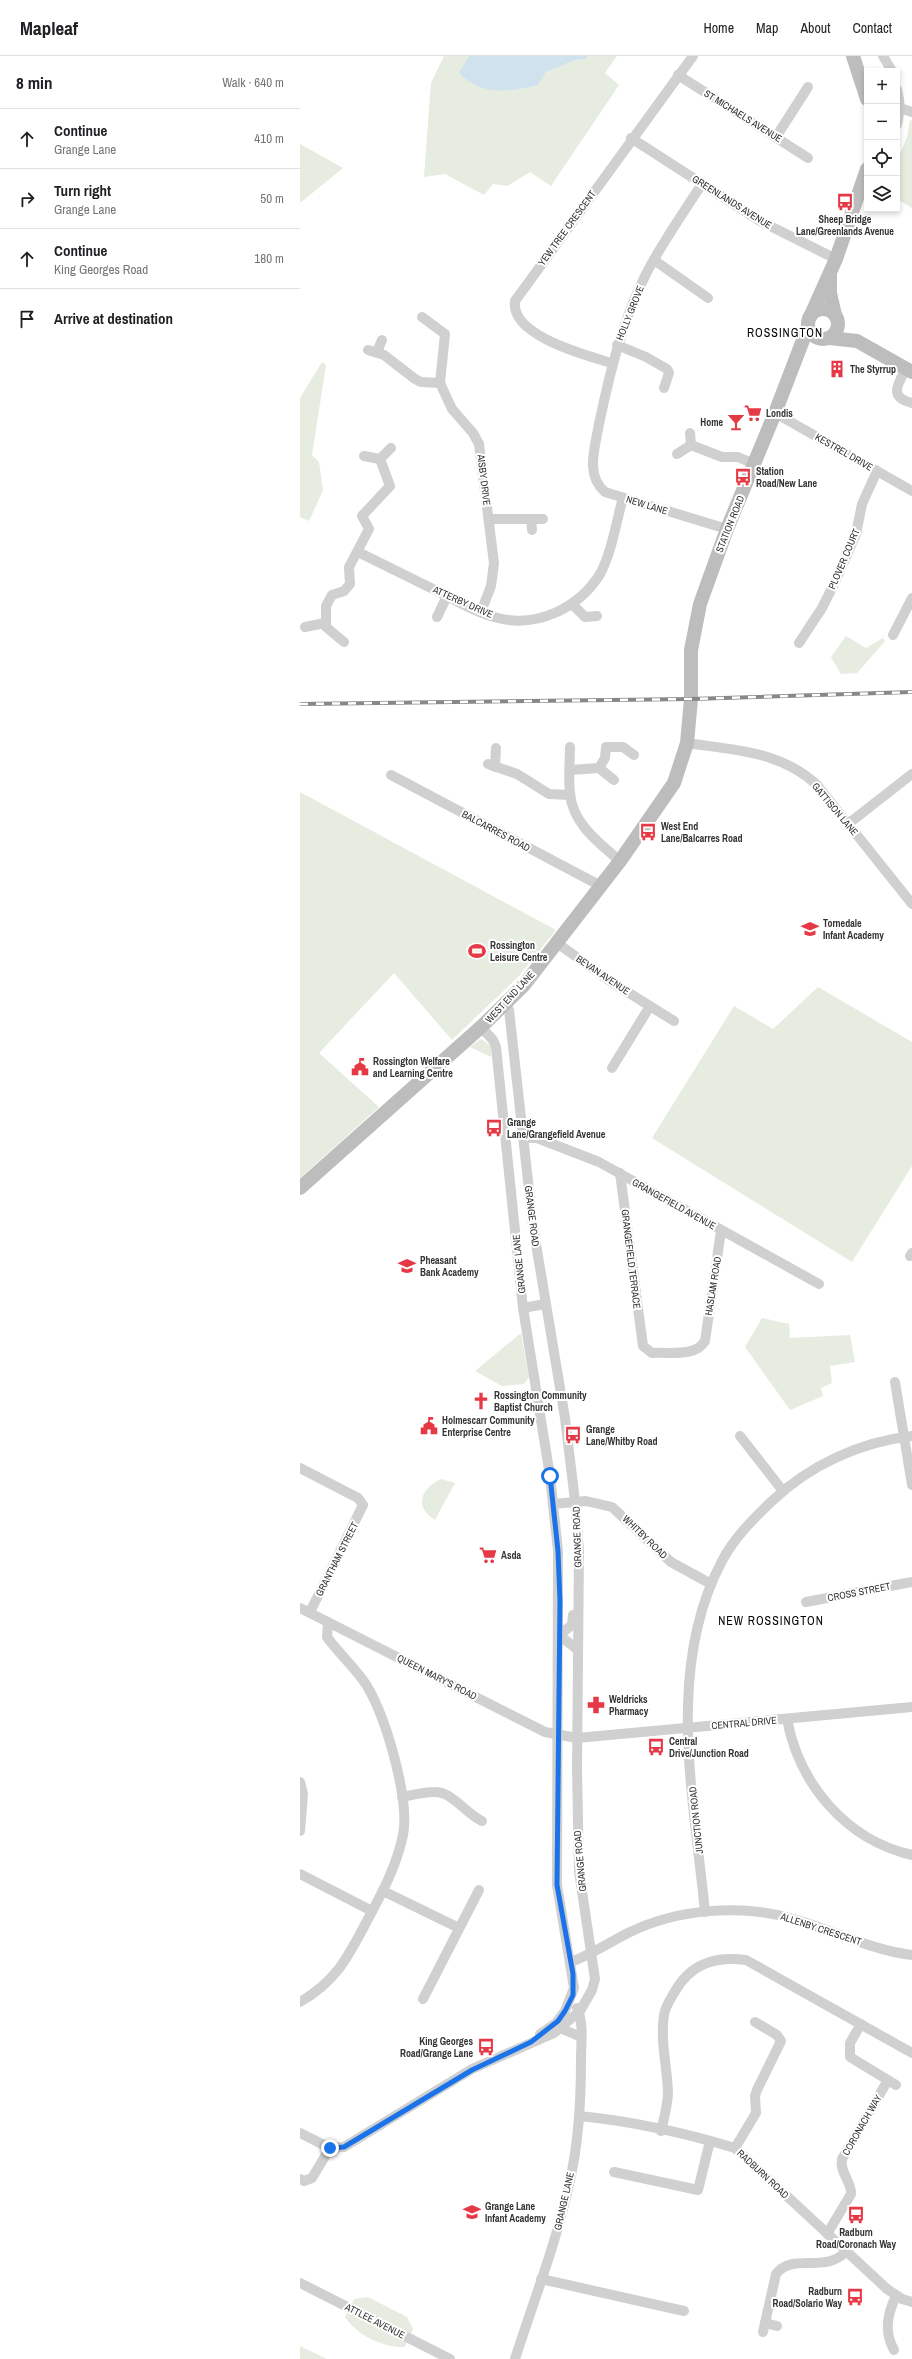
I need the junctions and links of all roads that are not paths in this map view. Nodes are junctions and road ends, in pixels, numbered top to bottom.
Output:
1 (693, 56) edge
2 (854, 56) edge
3 (883, 56) edge
4 (890, 68) edge
5 (678, 75) junction
6 (808, 87) dead end
7 (864, 88) edge
8 (900, 104) edge
9 (912, 112) edge
10 (776, 137) junction
11 (631, 138) junction
12 (808, 158) dead end
13 (865, 176) edge
14 (702, 184) junction
15 (654, 260) junction
16 (833, 265) junction
17 (708, 298) dead end
18 (422, 317) dead end
19 (836, 317) junction
20 (809, 322) junction
21 (828, 339) junction
22 (382, 340) dead end
23 (856, 341) junction
24 (617, 345) junction
25 (798, 356) junction
26 (611, 363) junction
27 (909, 371) edge
28 (440, 383) junction
29 (664, 388) dead end
30 (912, 403) edge
31 (776, 413) junction
32 (690, 433) dead end
33 (691, 445) junction
34 (391, 448) dead end
35 (677, 454) dead end
36 (364, 456) dead end
37 (594, 457) joint
38 (380, 459) junction
39 (754, 464) junction
40 (877, 471) junction
41 (912, 491) edge
42 (623, 498) junction
43 (489, 519) junction
44 (531, 519) junction
45 (543, 519) dead end
46 (727, 529) junction
47 (532, 530) dead end
48 (358, 552) junction
49 (447, 596) junction
50 (912, 598) edge
51 (572, 604) junction
52 (481, 612) junction
53 (597, 616) dead end
54 (437, 617) dead end
55 (324, 623) junction
56 (305, 627) dead end
57 (893, 635) dead end
58 (344, 642) dead end
59 (799, 643) dead end
60 (690, 699) joint
61 (687, 744) junction
62 (570, 747) dead end
63 (496, 748) dead end
64 (634, 755) dead end
65 (599, 768) junction
66 (570, 770) junction
67 (912, 774) edge
68 (391, 775) dead end
69 (614, 780) dead end
70 (570, 795) junction
71 (848, 824) junction
72 (620, 861) junction
73 (601, 886) junction
74 (910, 898) edge
75 (557, 943) junction
76 (506, 1004) junction
77 (650, 1006) junction
78 (674, 1021) dead end
79 (482, 1027) junction
80 (612, 1068) dead end
81 (505, 1135) junction
82 (523, 1135) junction
83 (620, 1173) junction
84 (300, 1188) edge
85 (721, 1230) junction
86 (819, 1284) dead end
87 (545, 1304) junction
88 (523, 1308) junction
89 (705, 1341) joint
90 (895, 1382) dead end
91 (740, 1436) dead end
92 (908, 1436) edge
93 (300, 1468) edge
94 (912, 1485) edge
95 (783, 1491) junction
96 (575, 1501) junction
97 (553, 1504) junction
98 (912, 1582) edge
99 (711, 1584) junction
100 (578, 1588) junction
101 (806, 1602) dead end
102 (300, 1608) edge
103 (310, 1612) junction
104 (328, 1622) junction
105 (559, 1635) junction
106 (578, 1650) junction
107 (912, 1707) edge
108 (787, 1719) junction
109 (687, 1729) junction
110 (558, 1736) junction
111 (577, 1738) junction
112 (300, 1782) edge
113 (402, 1797) junction
114 (482, 1821) dead end
115 (300, 1831) edge
116 (912, 1855) edge
117 (300, 1874) edge
118 (479, 1890) dead end
119 (383, 1891) junction
120 (372, 1911) junction
121 (705, 1912) junction
122 (459, 1928) junction
123 (592, 1954) junction
124 (912, 1955) edge
125 (571, 1962) junction
126 (423, 1999) dead end
127 (571, 2000) junction
128 (300, 2002) edge
129 (579, 2012) junction
130 (754, 2022) dead end
131 (861, 2024) junction
132 (558, 2026) junction
133 (581, 2037) junction
134 (912, 2053) edge
135 (579, 2116) junction
136 (662, 2131) junction
137 (300, 2133) edge
138 (710, 2141) junction
139 (330, 2148) junction
140 (735, 2148) junction
141 (614, 2172) dead end
142 (300, 2179) edge
143 (827, 2234) junction
144 (846, 2252) junction
145 (541, 2279) junction
146 (300, 2283) edge
147 (896, 2296) junction
148 (911, 2299) edge
149 (684, 2311) dead end
150 (777, 2326) dead end
151 (894, 2350) dead end
152 (450, 2359) edge
153 (515, 2359) edge

1 - 5 street, YEW TREE CRESCENT
2 - 7 street
3 - 4 street
5 - 10 street, ST MICHAELS AVENUE
5 - 11 street, YEW TREE CRESCENT
6 - 10 street
8 - 9 street
10 - 12 street, ST MICHAELS AVENUE
11 - 14 street, GREENLANDS AVENUE
11 - 26 street, YEW TREE CRESCENT
13 - 16 street
14 - 15 street, HOLLY GROVE
14 - 16 street, GREENLANDS AVENUE
15 - 17 street
15 - 24 street, HOLLY GROVE
16 - 19 street
16 - 20 street, STATION ROAD
18 - 28 street
19 - 20 street
19 - 21 street
19 - 23 street
20 - 21 street
20 - 25 street, STATION ROAD
21 - 23 street
21 - 25 street
22 - 28 street
23 - 27 street
24 - 26 street, HOLLY GROVE
24 - 29 street
25 - 31 street, STATION ROAD
26 - 37 street, HOLLY GROVE
27 - 30 street
28 - 43 street, AISBY DRIVE
31 - 39 street, STATION ROAD
31 - 40 street, KESTREL DRIVE
32 - 33 street
33 - 35 street
33 - 39 street
34 - 38 street
36 - 38 street
37 - 42 street, NEW LANE
38 - 48 street
39 - 46 street, STATION ROAD
40 - 41 street, KESTREL DRIVE
40 - 59 street, PLOVER COURT
42 - 46 street, NEW LANE
42 - 51 street, ATTERBY DRIVE
43 - 44 street
43 - 52 street, AISBY DRIVE
44 - 45 street
44 - 47 street
46 - 60 street, STATION ROAD
48 - 49 street, ATTERBY DRIVE
48 - 55 street
49 - 52 street, ATTERBY DRIVE
49 - 54 street
50 - 57 street
51 - 52 street, ATTERBY DRIVE
51 - 53 street
55 - 56 street
55 - 58 street
60 - 61 street, WEST END LANE
61 - 71 street, GATTISON LANE
61 - 72 street, WEST END LANE
62 - 66 street
63 - 70 street
64 - 65 street
65 - 66 street
65 - 69 street
66 - 70 street
67 - 71 street
68 - 73 street, BALCARRES ROAD
70 - 72 street
71 - 74 street, GATTISON LANE
72 - 73 street, WEST END LANE
73 - 75 street, WEST END LANE
75 - 76 street, WEST END LANE
75 - 77 street, BEVAN AVENUE
76 - 79 street, WEST END LANE
76 - 82 street, GRANGE ROAD
77 - 78 street, BEVAN AVENUE
77 - 80 street
79 - 81 street, GRANGE LANE
79 - 84 street, WEST END LANE
81 - 82 street, GRANGEFIELD AVENUE
81 - 88 street, GRANGE LANE
82 - 83 street, GRANGEFIELD AVENUE
82 - 87 street, GRANGE ROAD
83 - 85 street, GRANGEFIELD AVENUE
83 - 89 street, GRANGEFIELD TERRACE
85 - 86 street, GRANGEFIELD AVENUE
85 - 89 street, HASLAM ROAD
87 - 88 street
87 - 96 street, GRANGE ROAD
88 - 97 street, GRANGE LANE
90 - 92 street
91 - 95 street
92 - 94 street
92 - 95 street, JUNCTION ROAD
93 - 103 street, GRANTHAM STREET
95 - 99 street, JUNCTION ROAD
96 - 97 street
96 - 99 street, WHITBY ROAD
96 - 100 street, GRANGE ROAD
97 - 105 street, GRANGE LANE
98 - 101 street, CROSS STREET
99 - 109 street, JUNCTION ROAD
100 - 105 street
100 - 106 street, GRANGE ROAD
102 - 103 street, QUEEN MARY'S ROAD
103 - 104 street, QUEEN MARY'S ROAD
104 - 110 street, QUEEN MARY'S ROAD
104 - 113 street
105 - 106 street
105 - 110 street, GRANGE LANE
106 - 111 street, GRANGE ROAD
107 - 108 street, CENTRAL DRIVE
108 - 109 street, CENTRAL DRIVE
108 - 116 street
109 - 111 street, CENTRAL DRIVE
109 - 121 street, JUNCTION ROAD
110 - 111 street, QUEEN MARY'S ROAD
110 - 125 street, GRANGE LANE
111 - 123 street, GRANGE ROAD
112 - 115 street
113 - 114 street
113 - 119 street
117 - 120 street
118 - 122 street
119 - 120 street
119 - 122 street
120 - 128 street
121 - 123 street, ALLENBY CRESCENT
121 - 124 street, ALLENBY CRESCENT
122 - 126 street
123 - 125 street, ALLENBY CRESCENT
123 - 129 street, GRANGE ROAD
125 - 127 street, GRANGE LANE
127 - 129 street, GRANGE LANE
127 - 132 street, GRANGE LANE
129 - 132 street, GRANGE ROAD
129 - 133 street, GRANGE LANE
130 - 140 street
131 - 134 street
131 - 136 street
131 - 143 street, CORONACH WAY
132 - 133 street
132 - 139 street, GRANGE LANE
133 - 135 street, GRANGE LANE
135 - 136 street, RADBURN ROAD
135 - 145 street, GRANGE LANE
136 - 138 street, RADBURN ROAD
137 - 139 street
138 - 140 street, RADBURN ROAD
138 - 141 street
139 - 142 street
140 - 143 street, RADBURN ROAD
143 - 144 street, RADBURN ROAD
144 - 147 street, RADBURN ROAD
144 - 150 street
145 - 149 street
145 - 153 street, GRANGE LANE
146 - 152 street, ATTLEE AVENUE
147 - 148 street, RADBURN ROAD
147 - 151 street

